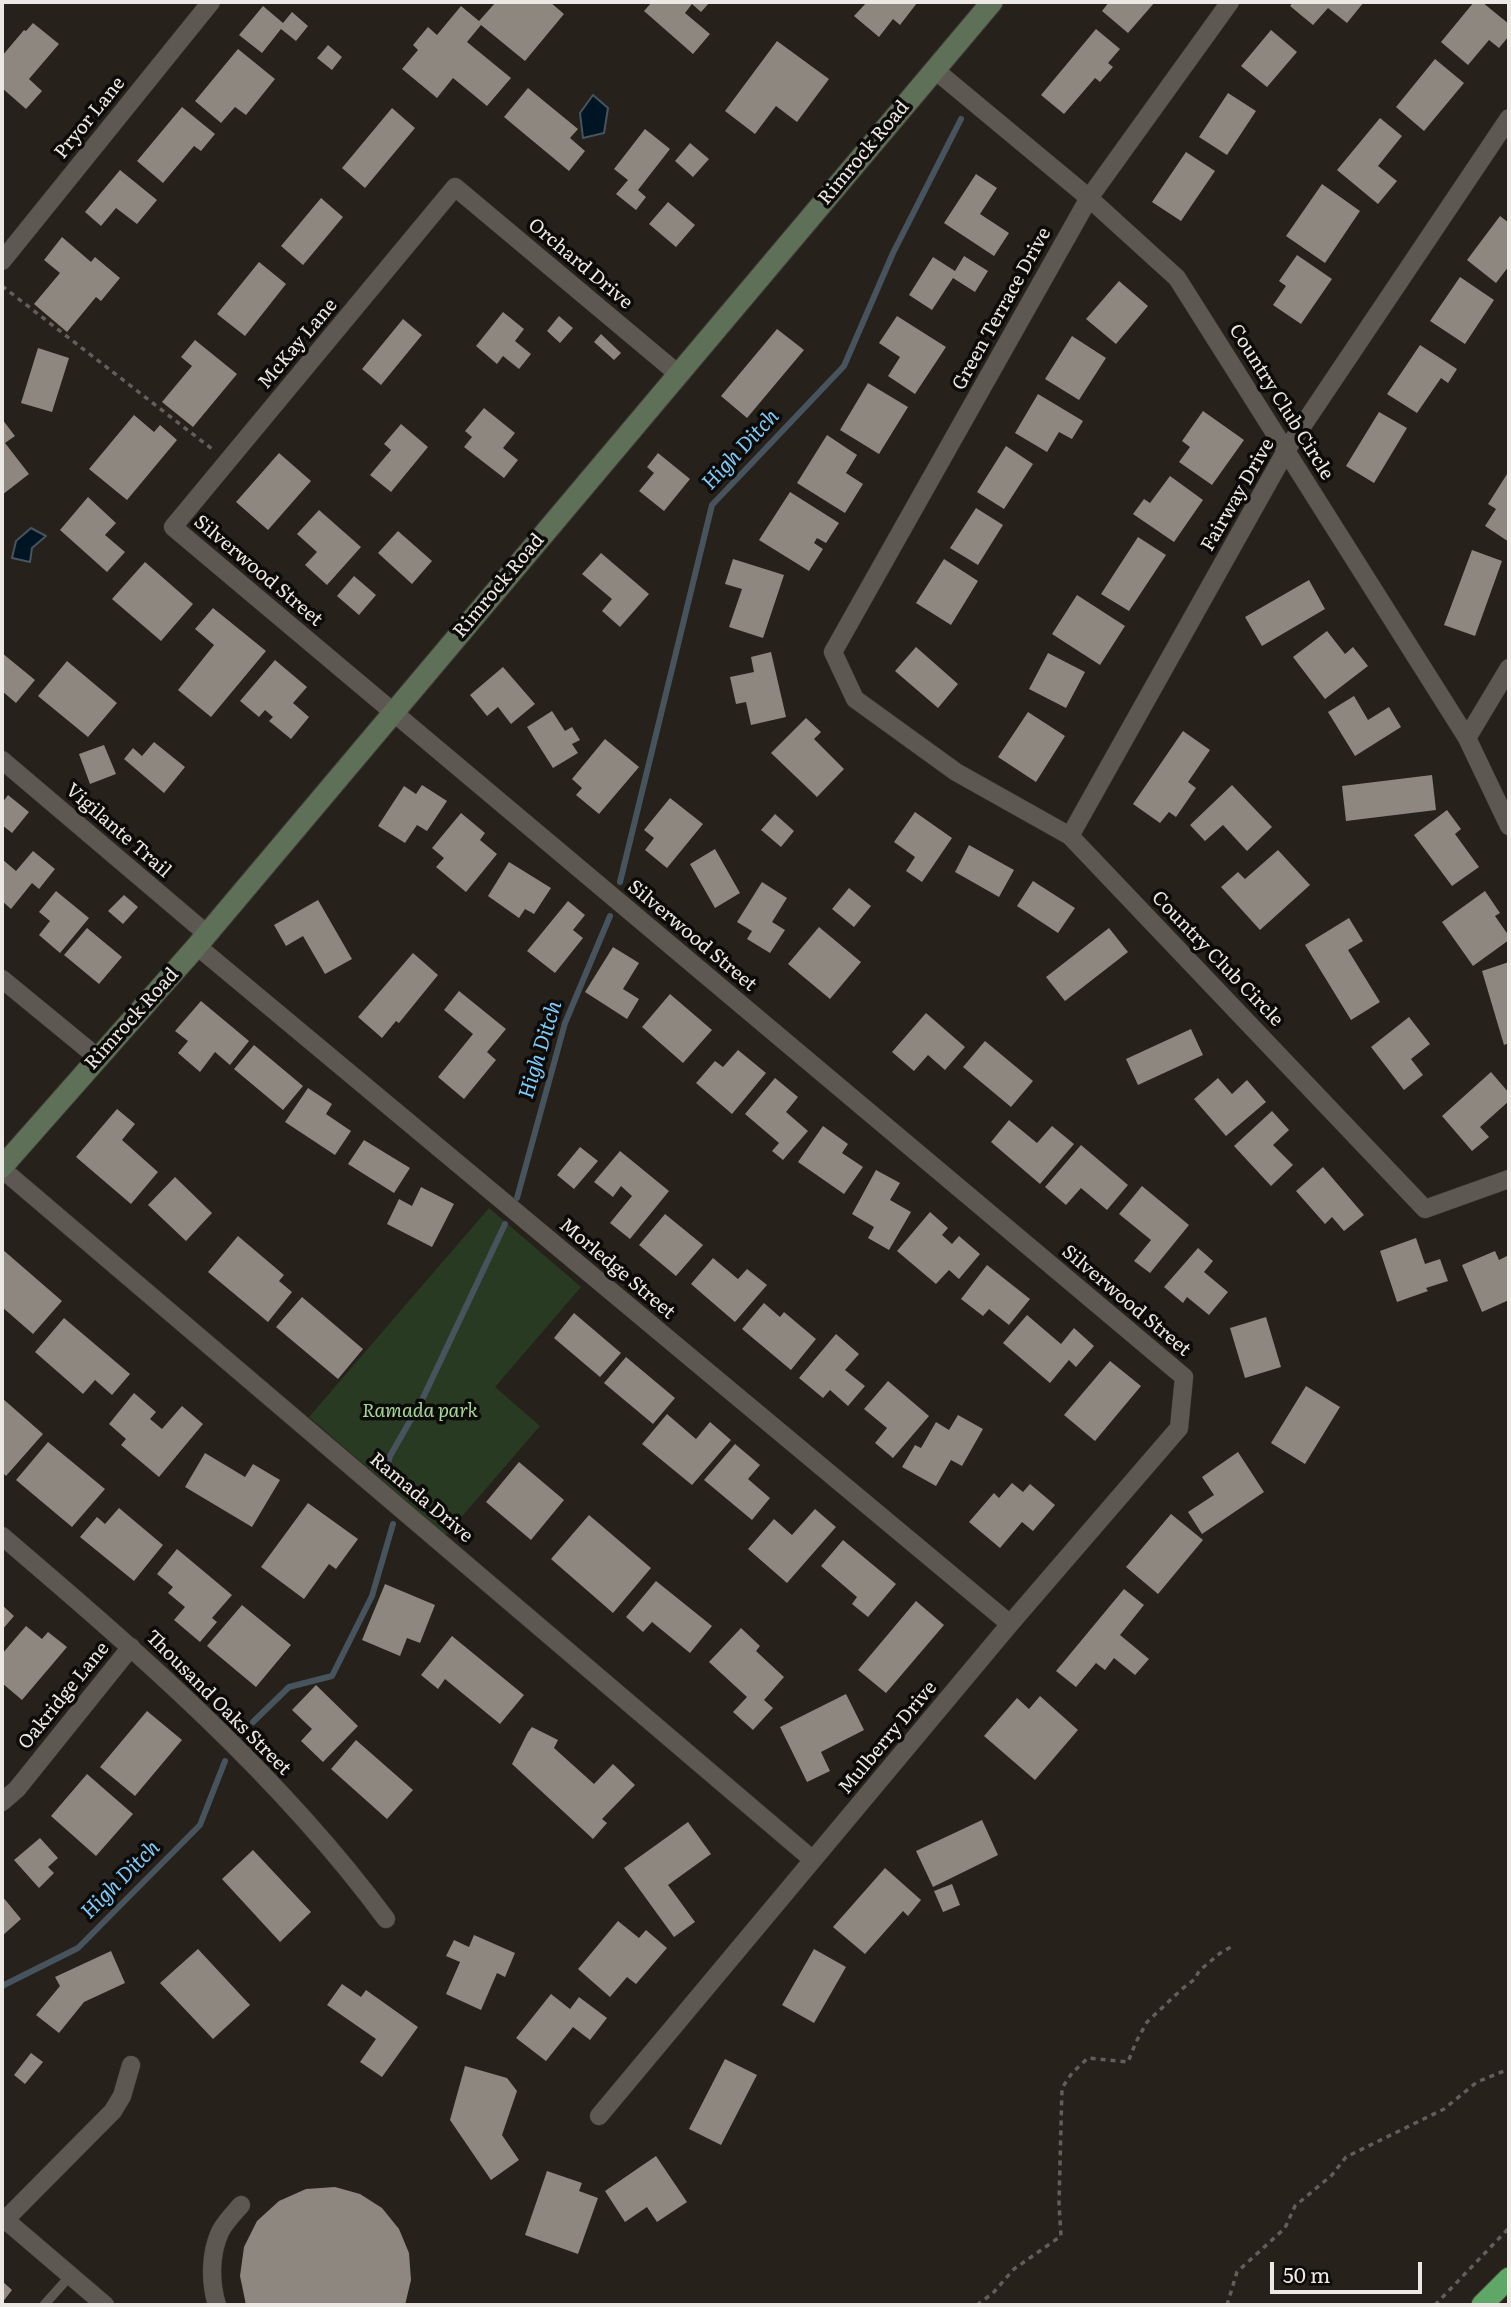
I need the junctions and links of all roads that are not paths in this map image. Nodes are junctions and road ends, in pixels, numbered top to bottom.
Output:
1 (211, 2) edge
2 (992, 2) edge
3 (1230, 2) edge
4 (935, 70) junction
5 (1509, 118) edge
6 (455, 187) joint
7 (1089, 198) junction
8 (2, 261) edge
9 (677, 373) junction
10 (1287, 449) junction
11 (173, 527) joint
12 (833, 652) joint
13 (1509, 668) edge
14 (393, 712) junction
15 (1467, 738) junction
16 (2, 760) edge
17 (1509, 825) edge
18 (1070, 836) junction
19 (202, 940) junction
20 (2, 979) edge
21 (97, 1057) junction
22 (2, 1168) edge
23 (1509, 1179) edge
24 (1184, 1377) joint
25 (2, 1536) edge
26 (1010, 1624) junction
27 (131, 1647) junction
28 (2, 1802) edge
29 (813, 1860) junction
30 (386, 1919) dead end
31 (131, 2065) dead end
32 (599, 2116) dead end
33 (241, 2205) dead end
34 (3, 2219) edge
35 (70, 2276) junction
36 (1509, 2277) edge
37 (44, 2305) edge
38 (105, 2305) edge
39 (217, 2305) edge
40 (1482, 2305) edge

1 - 8 street, Pryor Lane
2 - 4 main road, Rimrock Road
3 - 7 street, Green Terrace Drive
4 - 7 street, Country Club Circle
4 - 9 main road, Rimrock Road
5 - 10 street, Fairway Drive
6 - 9 street, Orchard Drive
6 - 11 street, McKay Lane
7 - 10 street, Country Club Circle
7 - 12 street, Green Terrace Drive
9 - 14 main road, Rimrock Road
10 - 15 street, Country Club Circle
10 - 18 street, Fairway Drive
11 - 14 street, Silverwood Street
12 - 18 street, Country Club Circle
13 - 15 street
14 - 19 main road, Rimrock Road
14 - 24 street, Silverwood Street
15 - 17 street, Country Club Circle
16 - 19 street, Vigilante Trail
18 - 23 street, Country Club Circle
19 - 21 main road, Rimrock Road
19 - 26 street, Morledge Street
20 - 21 street
21 - 22 main road, Rimrock Road
22 - 29 street, Ramada Drive
24 - 26 street, Mulberry Drive
25 - 27 street, Thousand Oaks Street
26 - 29 street, Mulberry Drive
27 - 28 street, Oakridge Lane
27 - 30 street, Thousand Oaks Street
29 - 32 street, Mulberry Drive
31 - 34 street
33 - 39 street
34 - 35 street
35 - 37 lane
35 - 38 street
36 - 40 highway

